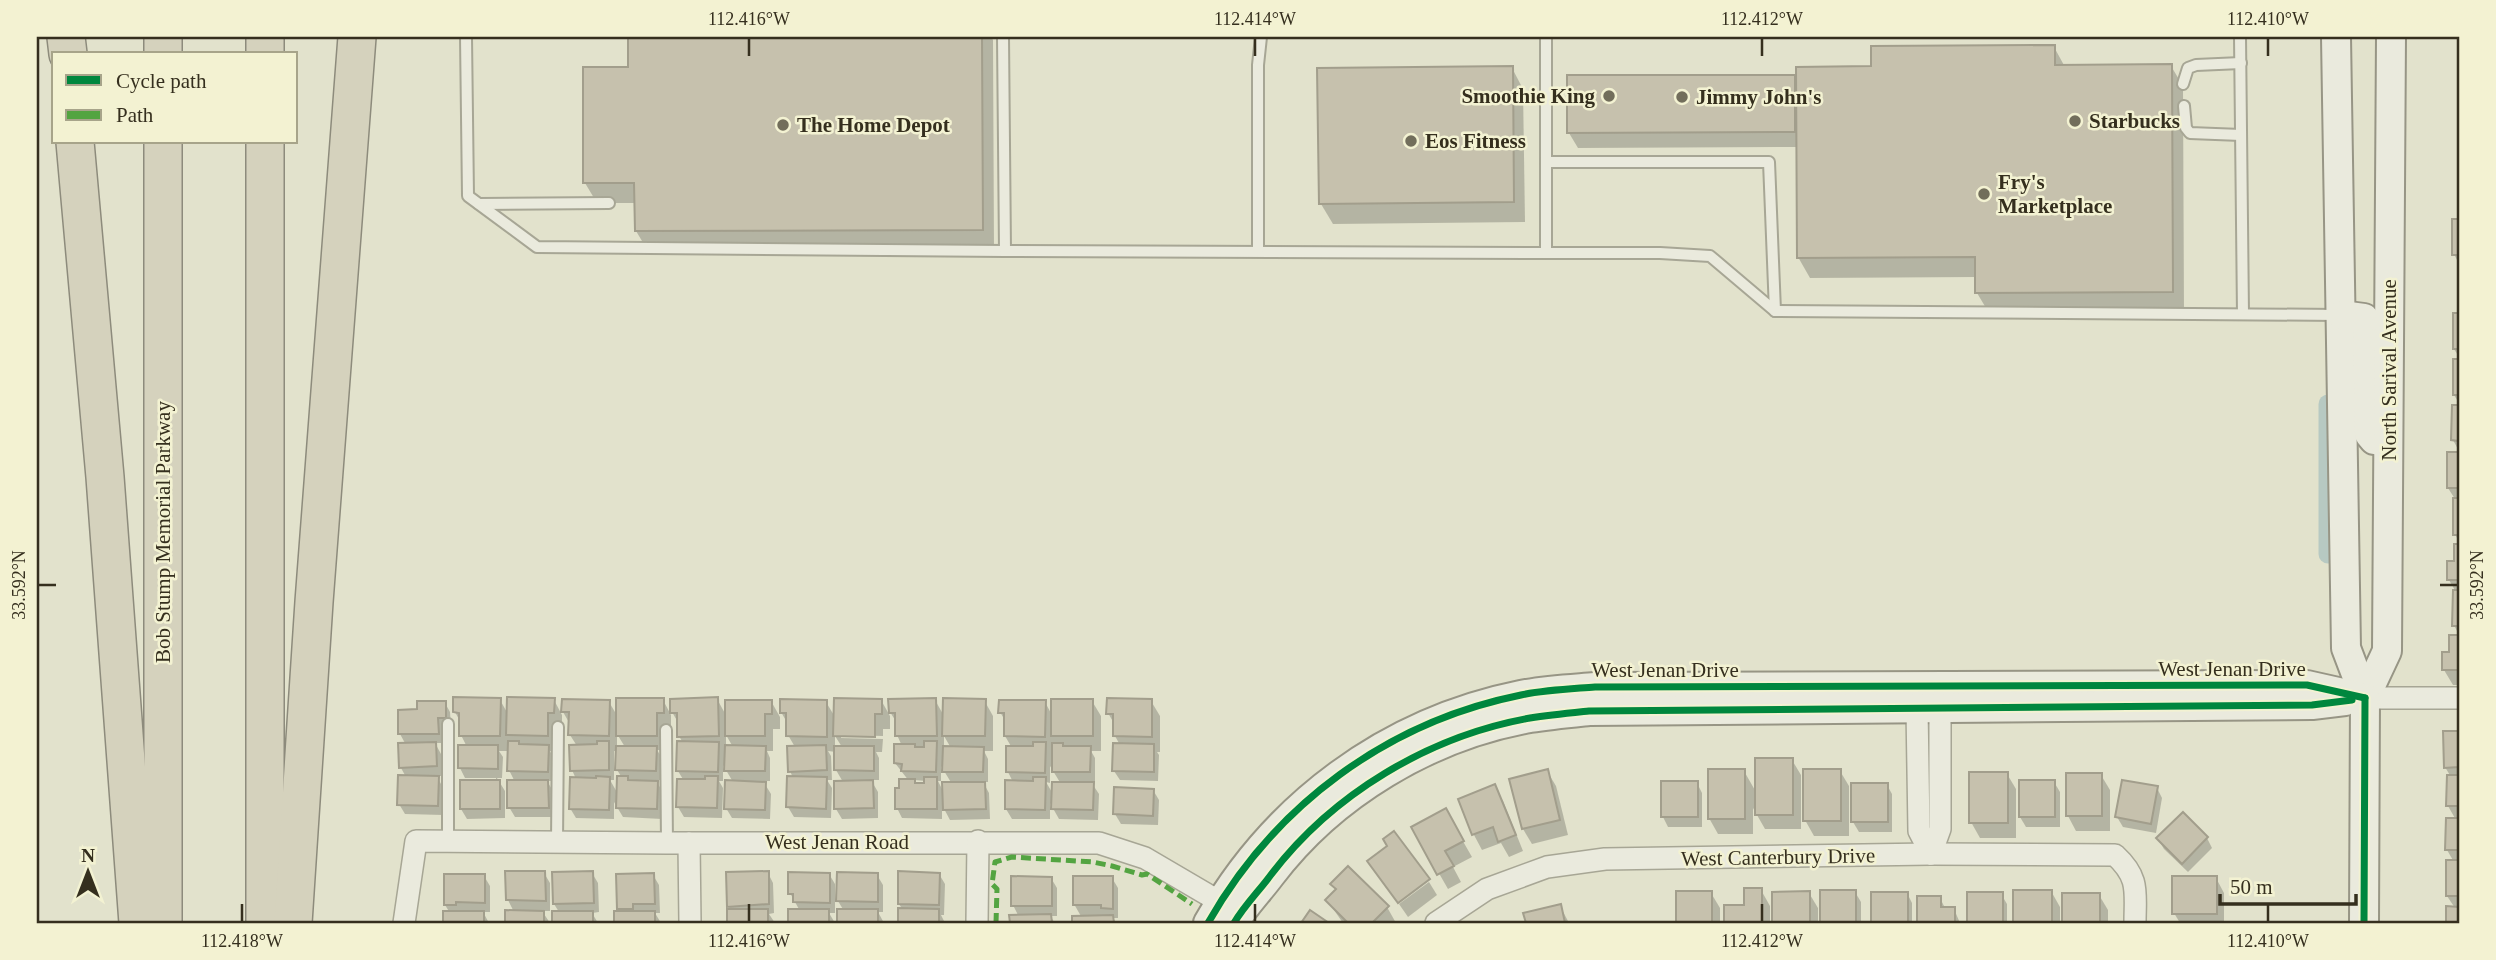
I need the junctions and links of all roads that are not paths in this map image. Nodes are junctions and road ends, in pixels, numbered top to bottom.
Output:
1 (357, 37) edge
2 (466, 37) edge
3 (1003, 37) edge
4 (1261, 37) edge
5 (1546, 37) edge
6 (2240, 37) edge
7 (2336, 37) edge
8 (2391, 37) edge
9 (2241, 63) junction
10 (2183, 84) dead end
11 (2184, 106) dead end
12 (2241, 135) junction
13 (75, 144) edge
14 (163, 144) edge
15 (265, 144) edge
16 (1546, 162) junction
17 (609, 203) dead end
18 (479, 204) junction
19 (1005, 251) junction
20 (1258, 251) junction
21 (1546, 253) junction
22 (1775, 311) junction
23 (2243, 314) junction
24 (2341, 315) junction
25 (2388, 442) junction
26 (2365, 698) junction
27 (2459, 698) edge
28 (1928, 702) junction
29 (448, 724) dead end
30 (558, 727) dead end
31 (666, 730) dead end
32 (978, 841) junction
33 (448, 843) junction
34 (557, 843) junction
35 (667, 843) junction
36 (689, 843) junction
37 (1931, 854) junction
38 (1225, 916) edge
39 (138, 923) edge
40 (163, 923) edge
41 (265, 923) edge
42 (293, 923) edge
43 (404, 923) edge
44 (690, 923) edge
45 (977, 923) edge
46 (1436, 923) edge
47 (2135, 923) edge
48 (2364, 923) edge

1 - 42 highway
2 - 18 lane
3 - 19 lane
4 - 20 lane
5 - 16 lane
6 - 9 lane
7 - 24 main road, North Sarival Avenue
8 - 25 main road, North Sarival Avenue
9 - 10 lane
9 - 12 lane
11 - 12 lane
12 - 23 lane
13 - 39 highway
14 - 40 highway, Bob Stump Memorial Parkway
15 - 41 highway
16 - 21 lane
16 - 22 lane
17 - 18 lane
18 - 19 lane
19 - 20 lane
20 - 21 lane
21 - 22 lane
22 - 23 lane
23 - 24 lane
24 - 25 main road
24 - 26 main road, North Sarival Avenue
25 - 26 main road, North Sarival Avenue
26 - 27 street, West Jenan Drive
26 - 28 main road, West Jenan Drive
26 - 48 main road, North Sarival Avenue
28 - 37 street
28 - 38 main road, West Jenan Drive
29 - 33 lane
30 - 34 lane
31 - 35 lane
32 - 36 street, West Jenan Road
32 - 38 street, West Jenan Road
32 - 45 street
33 - 34 street, West Jenan Road
33 - 43 street, West Jenan Road
34 - 35 street, West Jenan Road
35 - 36 street, West Jenan Road
36 - 44 street
37 - 46 street, West Canterbury Drive
37 - 47 street, West Canterbury Drive

